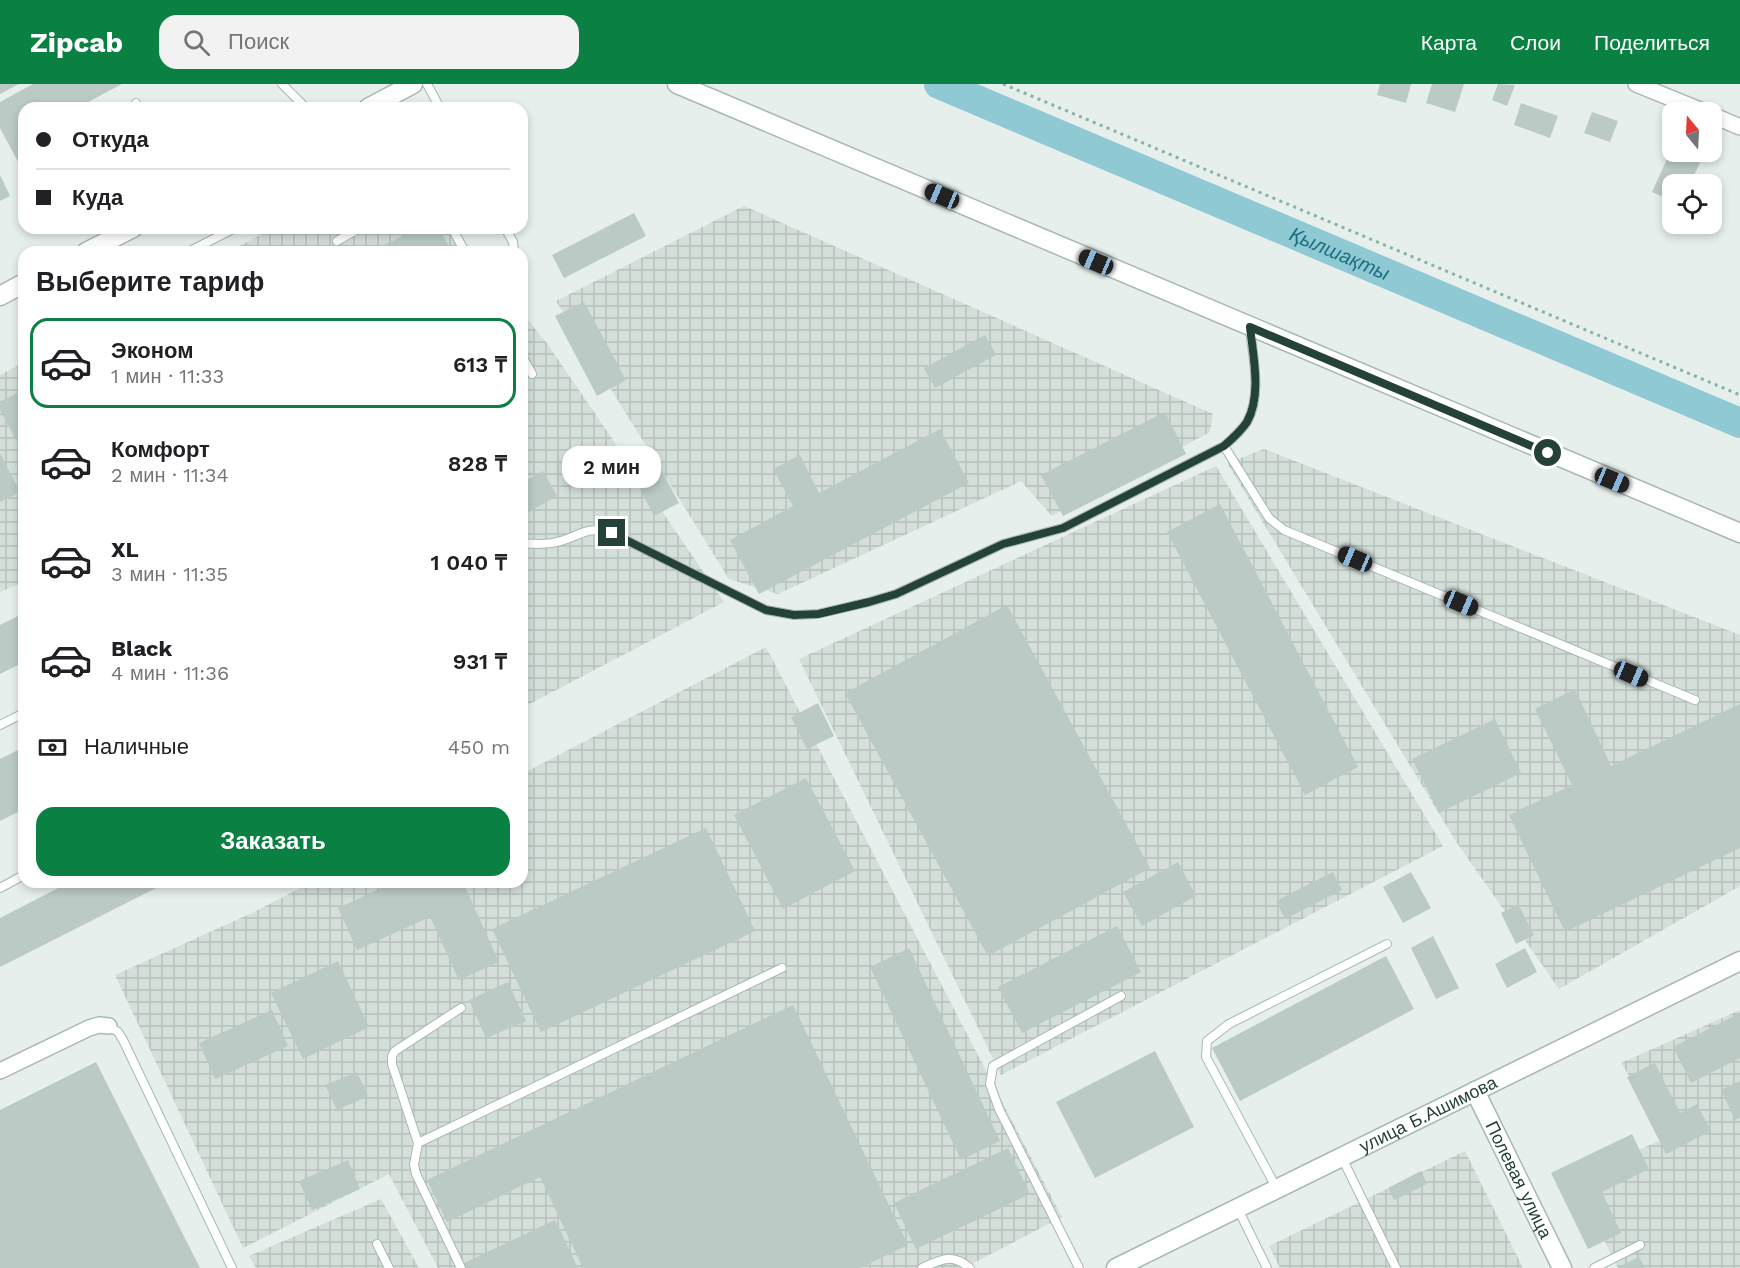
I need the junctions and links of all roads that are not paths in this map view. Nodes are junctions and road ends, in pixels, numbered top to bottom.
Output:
1 (282, 84) edge
2 (413, 84) edge
3 (427, 84) edge
4 (677, 84) edge
5 (1636, 84) edge
6 (1664, 89) edge
7 (300, 102) edge
8 (384, 102) edge
9 (437, 102) edge
10 (1687, 102) edge
11 (1722, 119) edge
12 (1740, 127) edge
13 (121, 234) edge
14 (223, 234) edge
15 (349, 234) edge
16 (337, 241) dead end
17 (98, 246) edge
18 (200, 246) edge
19 (18, 287) edge
20 (0, 296) edge
21 (1250, 327) junction
22 (528, 367) edge
23 (532, 374) dead end
24 (1224, 446) junction
25 (1740, 533) edge
26 (528, 543) edge
27 (1695, 700) dead end
28 (18, 715) edge
29 (0, 725) edge
30 (18, 879) edge
31 (0, 888) edge
32 (1387, 944) dead end
33 (1740, 961) edge
34 (782, 968) dead end
35 (1121, 996) dead end
36 (461, 1008) dead end
37 (109, 1026) joint
38 (0, 1071) edge
39 (1475, 1091) junction
40 (418, 1143) junction
41 (1341, 1157) junction
42 (1277, 1189) junction
43 (1238, 1208) junction
44 (377, 1244) dead end
45 (1640, 1245) dead end
46 (232, 1268) edge
47 (390, 1268) edge
48 (461, 1268) edge
49 (922, 1268) edge
50 (970, 1268) edge
51 (1079, 1268) edge
52 (1116, 1268) edge
53 (1267, 1268) edge
54 (1395, 1268) edge
55 (1562, 1268) edge
56 (1594, 1268) edge

1 - 7 lane
2 - 8 street
3 - 9 lane
4 - 21 street
5 - 6 street
6 - 10 street
11 - 12 street
13 - 17 street
14 - 18 lane
15 - 16 lane
19 - 20 street
21 - 24 lane
21 - 25 street
22 - 23 lane
24 - 26 lane
24 - 27 lane
28 - 29 lane
30 - 31 lane
32 - 42 lane
33 - 39 street, улица Б.Ашимова
34 - 40 lane
35 - 51 lane
36 - 40 lane
37 - 38 street
37 - 46 lane
39 - 41 street, улица Б.Ашимова
39 - 55 street, Полевая улица
40 - 48 lane
41 - 42 street, улица Б.Ашимова
41 - 54 lane
42 - 43 street, улица Б.Ашимова
43 - 52 street, улица Б.Ашимова
43 - 53 lane
44 - 47 lane
45 - 56 lane
49 - 50 lane

